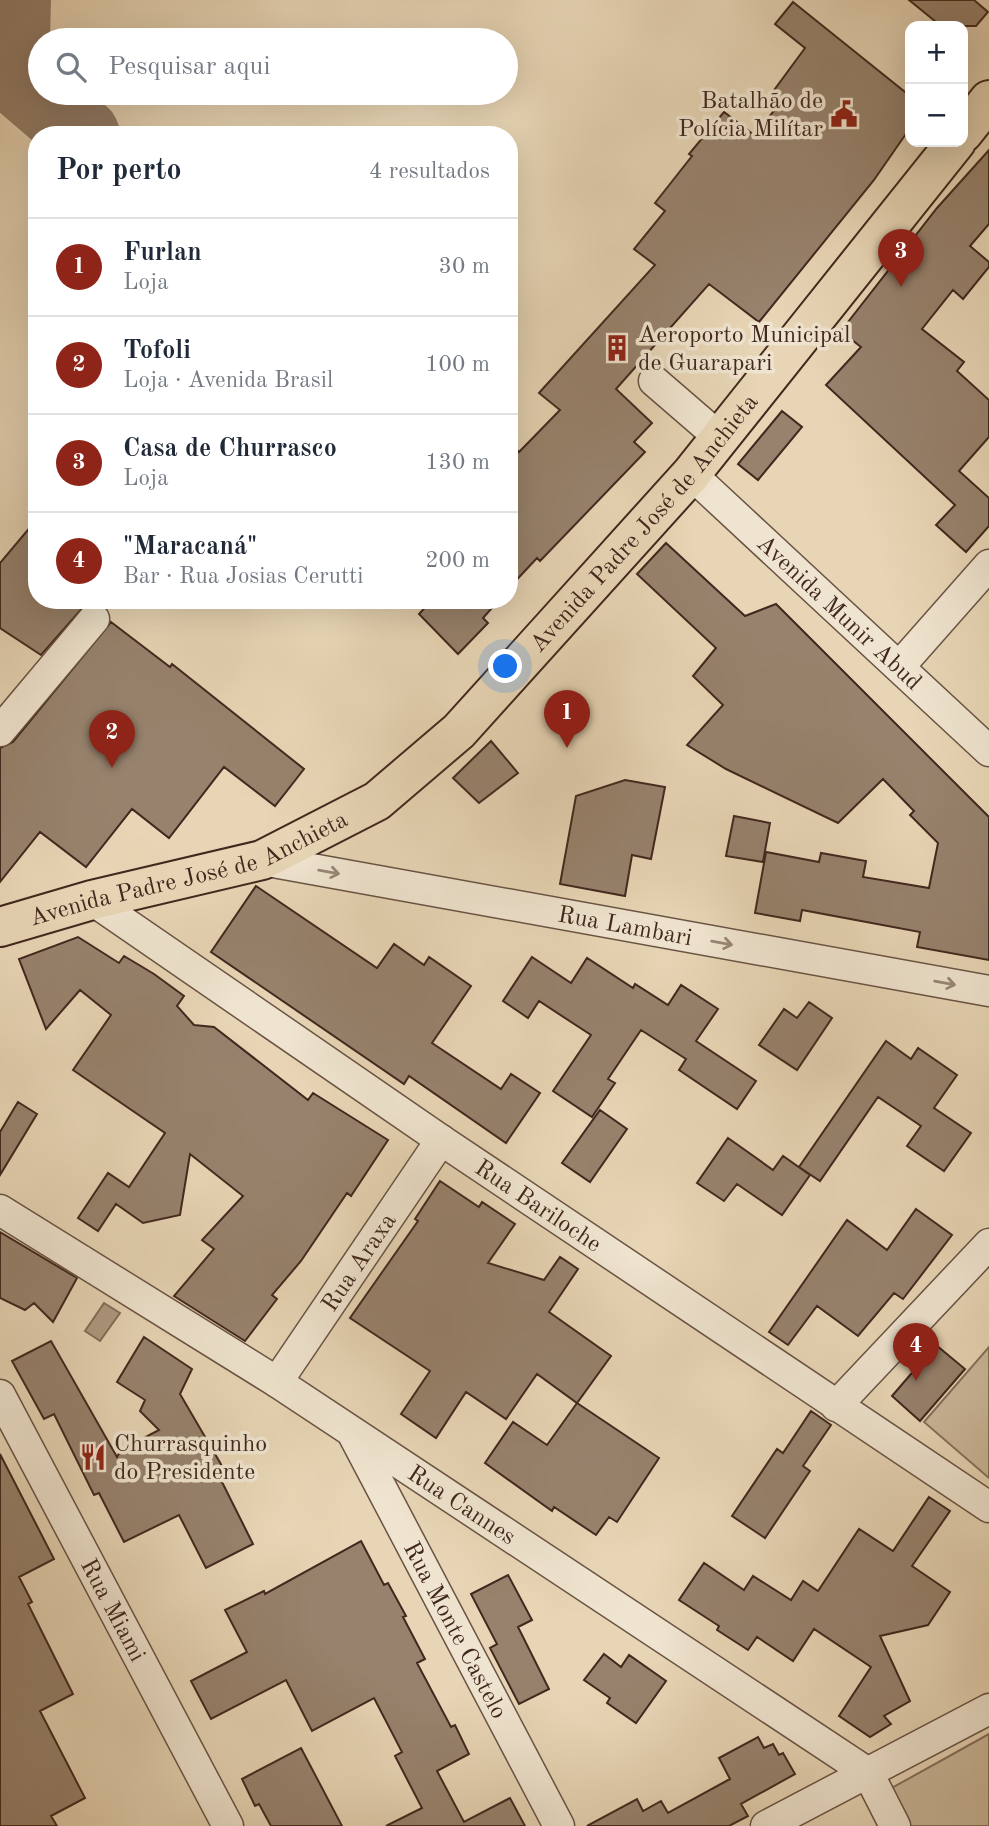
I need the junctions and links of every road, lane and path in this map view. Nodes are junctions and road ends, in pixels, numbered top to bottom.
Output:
1 (989, 100) edge
2 (968, 127) edge
3 (952, 147) edge
4 (654, 381) dead end
5 (720, 439) junction
6 (691, 474) junction
7 (989, 565) edge
8 (94, 619) dead end
9 (899, 667) junction
10 (0, 731) edge
11 (989, 751) edge
12 (262, 860) junction
13 (92, 900) junction
14 (0, 927) edge
15 (989, 991) edge
16 (440, 1140) junction
17 (0, 1210) edge
18 (989, 1244) edge
19 (277, 1382) junction
20 (0, 1395) edge
21 (836, 1406) junction
22 (352, 1432) junction
23 (989, 1507) edge
24 (989, 1709) edge
25 (868, 1773) junction
26 (228, 1826) edge
27 (559, 1826) edge
28 (766, 1826) edge
29 (895, 1826) edge

1 - 2 main road
3 - 5 main road, Avenida Padre José de Anchieta
4 - 5 street
5 - 6 main road, Avenida Padre José de Anchieta
6 - 9 street, Avenida Munir Abud
6 - 12 main road, Avenida Padre José de Anchieta
7 - 9 street
8 - 10 street
9 - 11 street, Avenida Munir Abud
12 - 13 main road, Avenida Padre José de Anchieta
12 -> 15 street, Rua Lambari
13 - 14 main road, Avenida Padre José de Anchieta
13 - 16 street, Rua Bariloche
16 - 19 street, Rua Araxa
16 - 21 street, Rua Bariloche
17 - 19 street, Rua Cannes
18 - 21 street
19 - 22 street, Rua Cannes
20 - 26 street, Rua Miami
21 - 23 street, Rua Bariloche
22 - 25 street, Rua Cannes
22 - 27 street, Rua Monte Castelo
24 - 25 street
25 - 28 street
25 - 29 street, Rua Cannes

